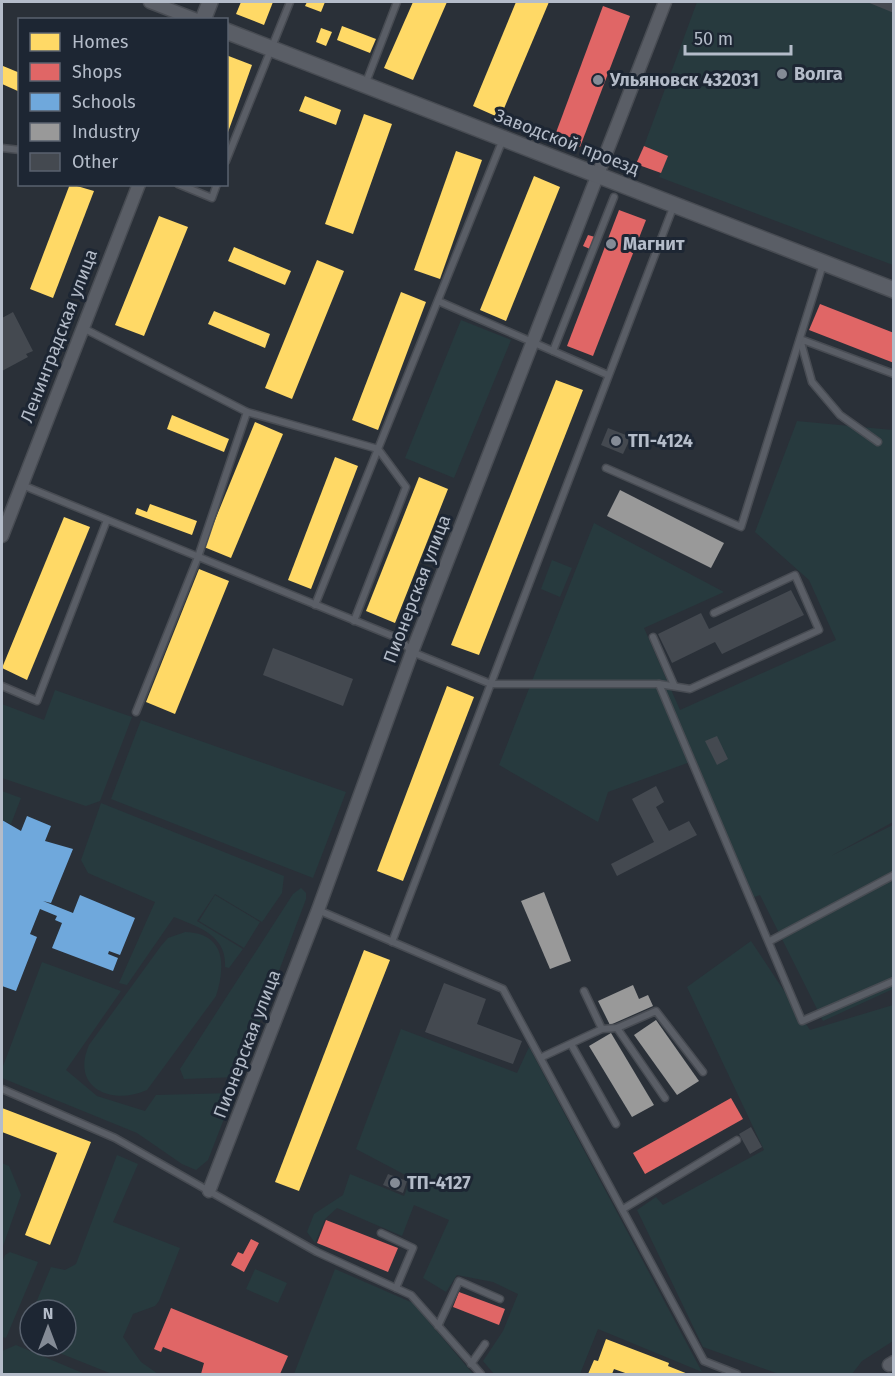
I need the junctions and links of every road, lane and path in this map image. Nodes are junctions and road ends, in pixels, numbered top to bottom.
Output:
1 (150, 2) edge
2 (210, 2) edge
3 (290, 2) edge
4 (397, 2) edge
5 (665, 2) edge
6 (191, 18) edge
7 (204, 18) edge
8 (228, 32) edge
9 (271, 48) junction
10 (365, 85) junction
11 (503, 139) junction
12 (2, 147) edge
13 (18, 150) edge
14 (228, 156) edge
15 (598, 175) junction
16 (138, 186) edge
17 (183, 186) edge
18 (216, 186) edge
19 (614, 197) dead end
20 (674, 205) junction
21 (824, 263) junction
22 (894, 290) edge
23 (438, 301) junction
24 (83, 328) junction
25 (800, 339) junction
26 (533, 341) junction
27 (553, 351) junction
28 (894, 374) edge
29 (608, 375) junction
30 (247, 412) junction
31 (878, 442) dead end
32 (378, 449) junction
33 (606, 468) dead end
34 (22, 485) junction
35 (106, 520) junction
36 (3, 528) edge
37 (198, 557) junction
38 (315, 605) junction
39 (714, 613) dead end
40 (354, 621) junction
41 (653, 637) dead end
42 (412, 652) junction
43 (491, 684) junction
44 (659, 684) junction
45 (674, 685) junction
46 (2, 686) edge
47 (136, 712) dead end
48 (894, 875) edge
49 (318, 910) junction
50 (770, 941) junction
51 (392, 942) junction
52 (894, 981) edge
53 (584, 991) dead end
54 (617, 1028) junction
55 (602, 1029) junction
56 (571, 1044) junction
57 (542, 1057) junction
58 (704, 1072) dead end
59 (2, 1089) edge
60 (665, 1098) dead end
61 (616, 1124) dead end
62 (737, 1140) dead end
63 (209, 1191) junction
64 (623, 1209) junction
65 (381, 1233) dead end
66 (396, 1288) junction
67 (500, 1299) dead end
68 (438, 1326) junction
69 (484, 1344) dead end
70 (471, 1364) junction
71 (481, 1374) edge
72 (737, 1374) edge

1 - 6 street
2 - 7 street
3 - 9 lane
4 - 10 lane
5 - 15 street, Пионерская улица
8 - 9 street, Заводской проезд
9 - 10 street, Заводской проезд
9 - 14 lane
10 - 11 street, Заводской проезд
11 - 15 street, Заводской проезд
11 - 23 lane
12 - 13 lane
15 - 20 street, Заводской проезд
15 - 26 street, Пионерская улица
16 - 24 street, Ленинградская улица
17 - 18 lane
19 - 27 lane
20 - 21 street, Заводской проезд
20 - 29 lane
21 - 22 street, Заводской проезд
21 - 25 lane
23 - 26 lane
23 - 32 lane
24 - 30 lane
24 - 34 street, Ленинградская улица
25 - 28 lane
25 - 31 lane
25 - 33 lane
26 - 27 lane
26 - 42 street, Пионерская улица
27 - 29 lane
29 - 43 lane
30 - 32 lane
30 - 37 lane
32 - 38 lane
32 - 40 lane
34 - 35 lane
34 - 36 street, Ленинградская улица
35 - 37 lane
35 - 46 lane
37 - 38 lane
37 - 47 lane
38 - 40 lane
39 - 45 lane
40 - 42 lane
41 - 45 lane
42 - 43 lane
42 - 49 street, Пионерская улица
43 - 44 lane
43 - 51 lane
44 - 45 lane
44 - 50 lane
48 - 50 lane
49 - 51 lane
49 - 63 street, Пионерская улица
50 - 52 lane
51 - 57 lane
53 - 55 lane
54 - 55 lane
54 - 58 lane
54 - 60 lane
55 - 56 lane
56 - 57 lane
56 - 61 lane
57 - 64 lane
59 - 63 lane
62 - 64 lane
63 - 66 lane
64 - 72 lane
65 - 66 lane
66 - 68 lane
67 - 68 lane
68 - 70 lane
69 - 70 lane
70 - 71 lane

